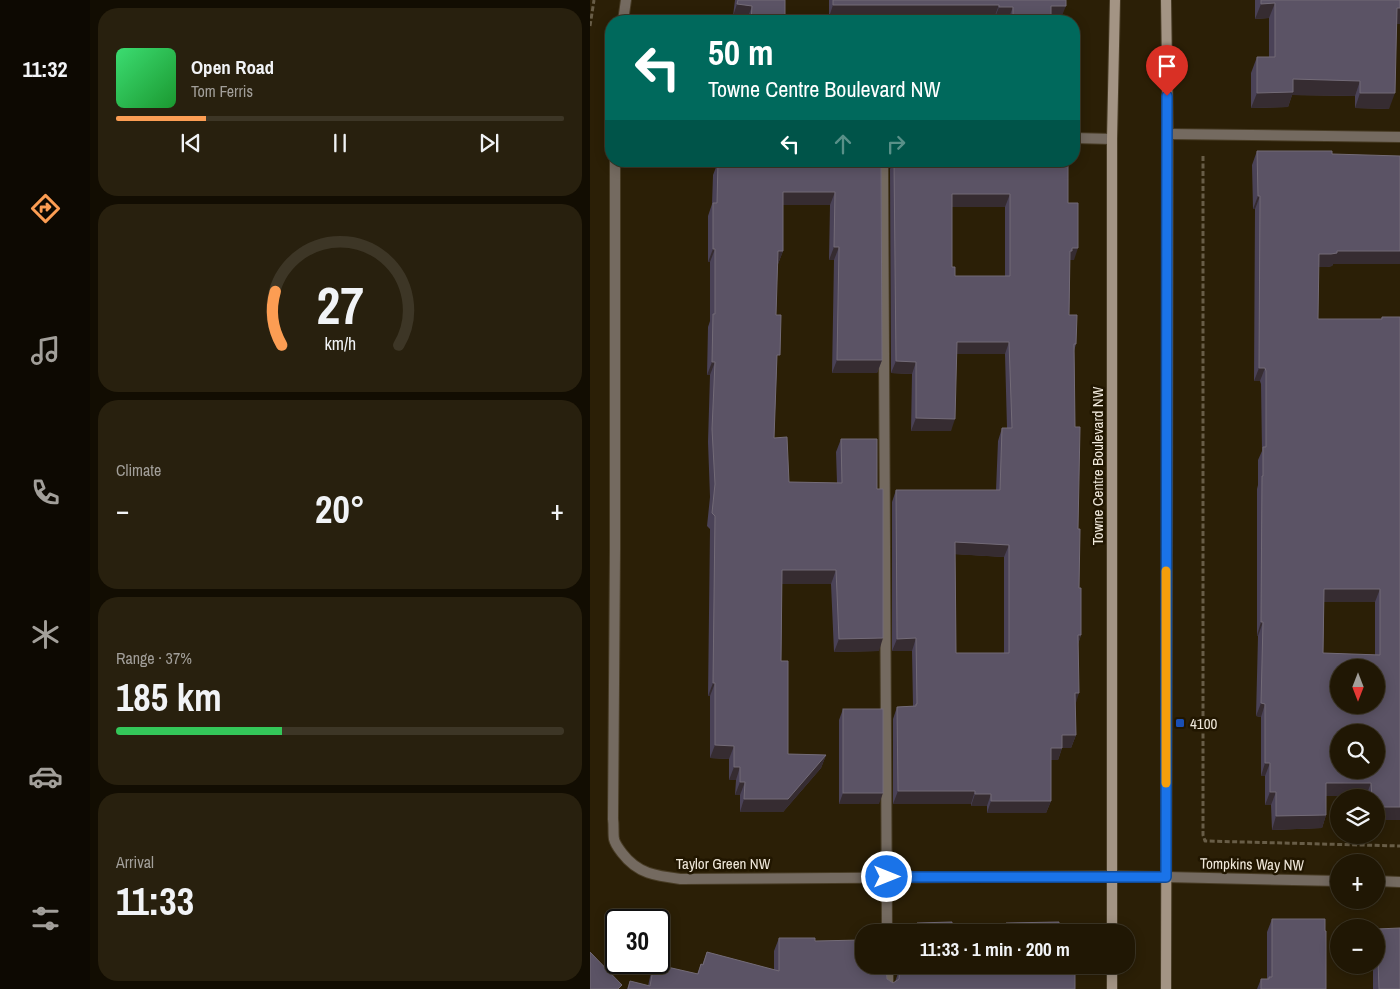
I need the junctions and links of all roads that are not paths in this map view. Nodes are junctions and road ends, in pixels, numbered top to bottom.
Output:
1 (626, 0) edge
2 (1115, 0) edge
3 (1166, 0) edge
4 (624, 15) edge
5 (1168, 134) junction
6 (1400, 137) edge
7 (1080, 138) edge
8 (1112, 139) junction
9 (615, 167) edge
10 (883, 167) edge
11 (1112, 876) junction
12 (887, 877) junction
13 (1166, 877) junction
14 (1330, 881) edge
15 (1385, 882) edge
16 (1400, 882) edge
17 (887, 924) edge
18 (1112, 924) edge
19 (888, 974) edge
20 (1112, 974) edge
21 (888, 989) edge
22 (1112, 989) edge
23 (1166, 989) edge

1 - 4 street
2 - 8 street, Towne Centre Boulevard NW
3 - 5 street
5 - 6 street
5 - 13 street
7 - 8 street
8 - 11 street, Towne Centre Boulevard NW
9 - 12 street, Taylor Green NW
10 - 12 street
11 - 12 street, Taylor Green NW
11 - 13 street, Taylor Green NW
11 - 18 street, Towne Centre Boulevard NW
12 - 17 street
13 - 14 street, Tompkins Way NW
13 - 23 street
15 - 16 street
19 - 21 street
20 - 22 street

